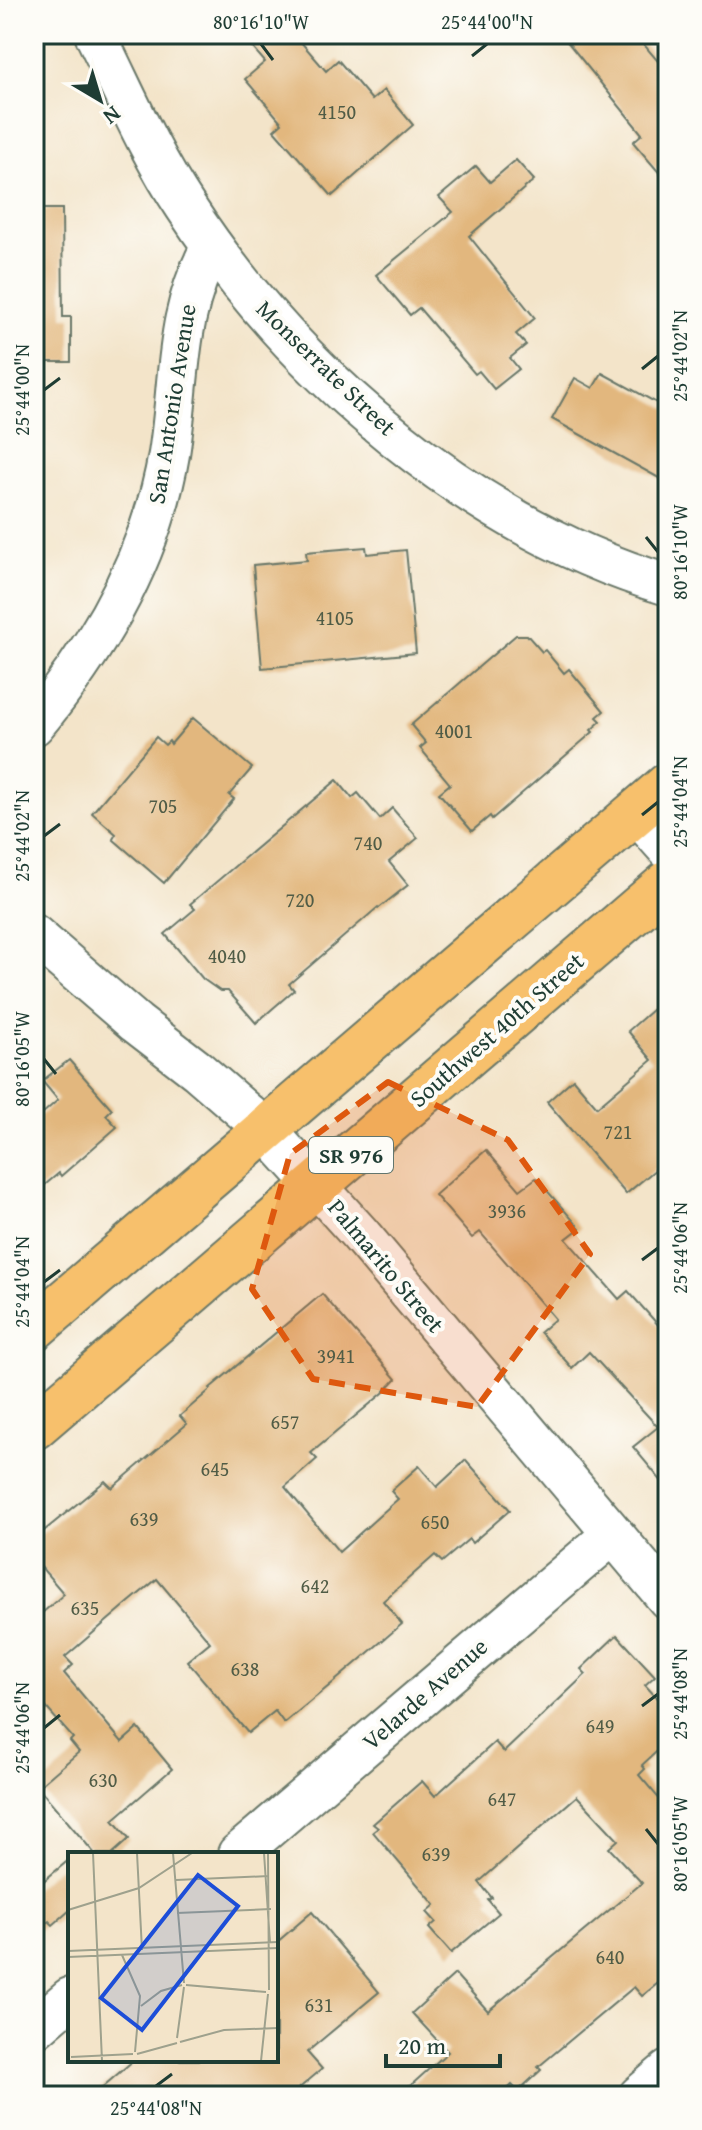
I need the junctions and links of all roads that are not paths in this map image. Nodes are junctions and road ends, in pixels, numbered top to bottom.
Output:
1 (95, 34) edge
2 (212, 246) junction
3 (668, 585) edge
4 (34, 725) edge
5 (668, 785) edge
6 (636, 813) junction
7 (668, 849) edge
8 (668, 883) edge
9 (34, 935) edge
10 (265, 1129) junction
11 (316, 1184) junction
12 (34, 1328) edge
13 (34, 1427) edge
14 (613, 1534) junction
15 (668, 1599) edge
16 (240, 1852) edge
17 (68, 2000) edge
18 (34, 2029) edge
19 (668, 2071) edge
20 (639, 2096) edge

1 - 2 street, Monserrate Street
2 - 3 street, Monserrate Street
2 - 4 street, San Antonio Avenue
5 - 6 main road, SR 976
6 - 7 street
6 - 10 main road, SR 976
8 - 11 main road, Southwest 40th Street / SR 976
9 - 10 street, Palmarito Street
10 - 11 street, Palmarito Street
10 - 12 main road, SR 976
11 - 13 main road, Southwest 40th Street / SR 976
11 - 14 street, Palmarito Street
14 - 15 street, Palmarito Street
14 - 16 street, Velarde Avenue
17 - 18 street
19 - 20 street

